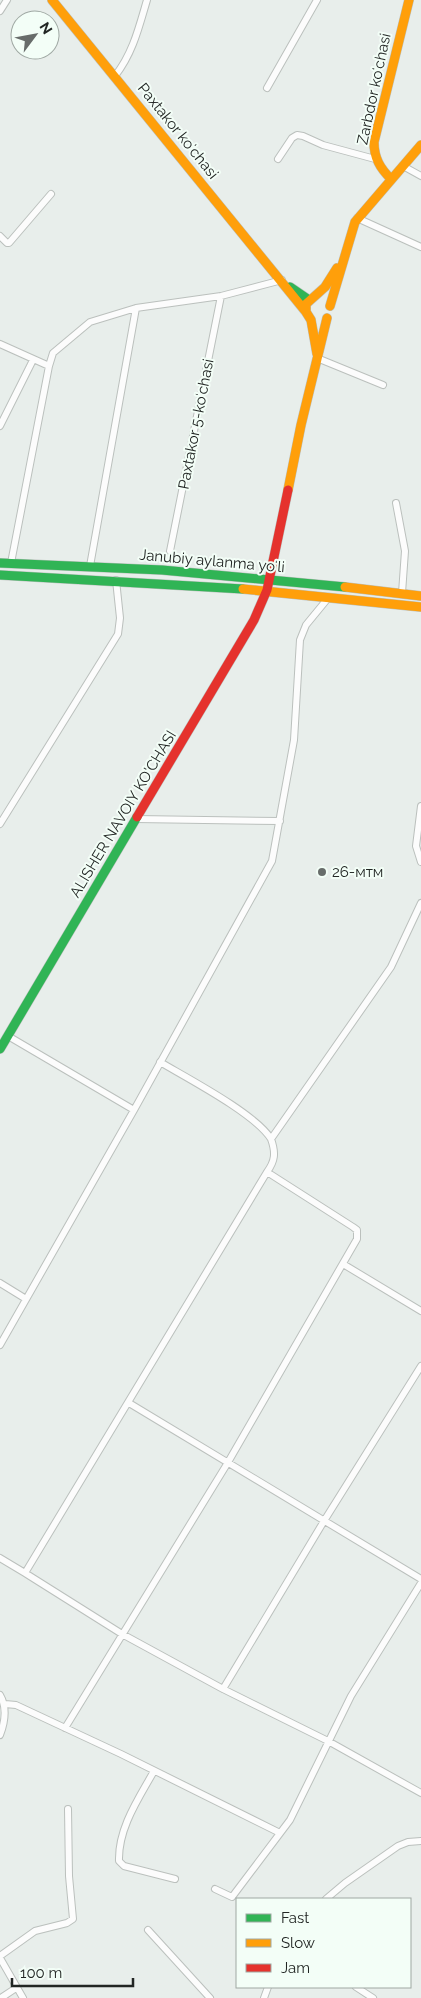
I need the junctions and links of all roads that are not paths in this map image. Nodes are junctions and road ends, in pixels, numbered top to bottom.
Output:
1 (7, 0) edge
2 (52, 0) edge
3 (147, 0) edge
4 (317, 0) edge
5 (409, 0) edge
6 (0, 12) edge
7 (115, 76) junction
8 (267, 88) dead end
9 (421, 145) edge
10 (278, 159) dead end
11 (375, 159) junction
12 (403, 166) junction
13 (421, 176) edge
14 (391, 179) junction
15 (51, 194) dead end
16 (357, 218) junction
17 (0, 236) edge
18 (421, 247) edge
19 (345, 254) junction
20 (282, 280) junction
21 (221, 296) junction
22 (313, 298) junction
23 (330, 306) junction
24 (136, 308) junction
25 (308, 316) junction
26 (327, 318) junction
27 (0, 344) edge
28 (317, 358) junction
29 (33, 360) junction
30 (49, 366) junction
31 (383, 385) dead end
32 (0, 426) edge
33 (396, 503) dead end
34 (170, 551) dead end
35 (0, 563) edge
36 (11, 563) junction
37 (90, 566) junction
38 (0, 575) edge
39 (116, 580) junction
40 (269, 580) junction
41 (267, 590) junction
42 (402, 593) junction
43 (421, 596) edge
44 (329, 597) junction
45 (421, 607) edge
46 (421, 806) edge
47 (136, 819) junction
48 (280, 821) junction
49 (0, 824) edge
50 (421, 862) edge
51 (421, 903) edge
52 (8, 1036) junction
53 (0, 1049) edge
54 (160, 1062) junction
55 (134, 1110) junction
56 (271, 1139) junction
57 (267, 1172) junction
58 (343, 1264) junction
59 (0, 1284) edge
60 (26, 1299) junction
61 (421, 1311) edge
62 (0, 1345) edge
63 (421, 1366) edge
64 (128, 1403) junction
65 (227, 1464) junction
66 (324, 1521) junction
67 (0, 1558) edge
68 (25, 1573) junction
69 (421, 1581) edge
70 (122, 1634) junction
71 (223, 1689) junction
72 (0, 1695) edge
73 (5, 1704) junction
74 (65, 1728) junction
75 (0, 1735) edge
76 (328, 1741) junction
77 (154, 1771) junction
78 (421, 1783) edge
79 (419, 1792) edge
80 (68, 1809) dead end
81 (280, 1834) junction
82 (421, 1841) edge
83 (175, 1879) dead end
84 (216, 1889) dead end
85 (327, 1898) edge
86 (148, 1930) dead end
87 (0, 1957) edge
88 (16, 1988) junction
89 (358, 1988) edge
90 (1, 1998) edge
91 (23, 1998) edge
92 (210, 1998) edge
93 (373, 1998) edge

1 - 6 street
2 - 7 main road, Paxtakor koʻchasi
3 - 7 street
4 - 8 street
5 - 11 main road, Zarbdor koʻchasi
7 - 20 main road, Paxtakor koʻchasi
9 - 12 main road
10 - 11 street
11 - 14 main road, Zarbdor koʻchasi
12 - 13 street
12 - 14 main road
14 - 16 main road
15 - 17 street
16 - 18 street
16 - 19 main road
19 - 22 main road
19 - 23 main road
20 - 21 street
20 - 22 main road
20 - 25 main road
21 - 24 street
21 - 34 street, Paxtakor 5-koʻchasi
22 - 23 main road
22 - 25 main road
23 - 26 main road
24 - 30 street
24 - 37 street
25 - 26 main road
25 - 28 main road
26 - 28 main road, ALISHER NAVOIY KO'CHASI
27 - 29 street
28 - 31 street
28 - 40 main road, ALISHER NAVOIY KO'CHASI
29 - 30 street
29 - 32 street
30 - 36 street
33 - 42 street
35 - 36 main road, Janubiy aylanma yoʻli
36 - 37 main road, Janubiy aylanma yoʻli
37 - 40 main road, Janubiy aylanma yoʻli
38 - 39 main road, Janubiy aylanma yoʻli
39 - 41 main road, Janubiy aylanma yoʻli
39 - 49 street
40 - 41 main road, ALISHER NAVOIY KO'CHASI
40 - 42 main road, Janubiy aylanma yoʻli
41 - 44 main road, Janubiy aylanma yoʻli
41 - 47 main road, ALISHER NAVOIY KO'CHASI
42 - 43 main road, Janubiy aylanma yoʻli
44 - 45 main road, Janubiy aylanma yoʻli
44 - 48 street
46 - 50 street
47 - 48 street
47 - 52 main road, ALISHER NAVOIY KO'CHASI
48 - 54 street
51 - 56 street
52 - 53 main road, ALISHER NAVOIY KO'CHASI
52 - 55 street
54 - 55 street
54 - 56 street
55 - 60 street
56 - 57 street
57 - 58 street
57 - 64 street
58 - 61 street
58 - 65 street
59 - 60 street
60 - 62 street
63 - 66 street
64 - 65 street
64 - 68 street
65 - 66 street
65 - 70 street
66 - 69 street
66 - 71 street
67 - 68 street
68 - 70 street
69 - 76 street
70 - 71 street
70 - 74 street
71 - 76 street
72 - 73 street
73 - 74 street
73 - 75 street
74 - 77 street
76 - 79 street
76 - 81 street
77 - 81 street
77 - 83 street
78 - 79 street
80 - 87 street
81 - 84 street
82 - 85 street
86 - 92 street
87 - 88 street
88 - 90 street
88 - 91 street
89 - 93 street

